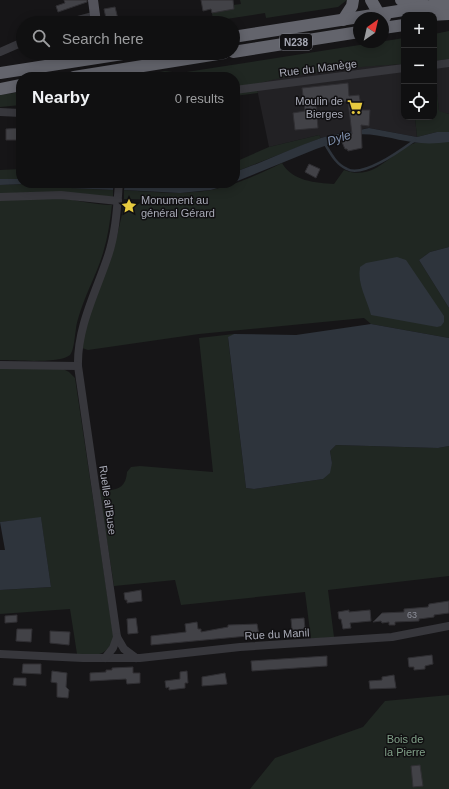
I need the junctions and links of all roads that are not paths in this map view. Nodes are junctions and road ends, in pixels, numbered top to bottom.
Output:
1 (93, 0) edge
2 (353, 0) edge
3 (371, 0) edge
4 (401, 0) edge
5 (431, 0) edge
6 (440, 0) edge
7 (449, 3) edge
8 (378, 12) edge
9 (389, 12) edge
10 (449, 14) edge
11 (437, 15) edge
12 (96, 16) edge
13 (401, 17) edge
14 (353, 18) edge
15 (389, 18) edge
16 (449, 18) edge
17 (343, 20) junction
18 (437, 20) edge
19 (401, 25) edge
20 (389, 27) edge
21 (353, 33) edge
22 (240, 36) edge
23 (16, 45) edge
24 (240, 51) edge
25 (0, 52) edge
26 (72, 60) edge
27 (81, 60) edge
28 (180, 60) edge
29 (68, 62) junction
30 (449, 63) edge
31 (437, 65) edge
32 (143, 66) junction
33 (401, 68) edge
34 (0, 72) edge
35 (112, 72) edge
36 (134, 72) edge
37 (16, 86) edge
38 (0, 89) edge
39 (240, 89) edge
40 (0, 112) edge
41 (16, 112) edge
42 (119, 188) edge
43 (0, 197) edge
44 (118, 201) junction
45 (0, 365) edge
46 (78, 366) junction
47 (449, 626) edge
48 (117, 637) junction
49 (0, 654) edge
50 (105, 658) junction
51 (136, 658) junction

1 - 12 main road
2 - 17 highway
3 - 8 highway
4 - 5 highway
6 - 7 highway
7 - 9 highway, N238
10 - 11 highway
13 - 15 highway
14 - 17 highway, N238
16 - 18 highway
17 - 22 highway, N238
19 - 20 highway
21 - 24 highway, N238
23 - 25 street
26 - 29 main road
27 - 29 highway
28 - 32 highway
29 - 34 highway
30 - 31 street
32 - 35 highway
32 - 36 street
33 - 39 street, Rue du Manège
37 - 38 highway
40 - 41 street
42 - 44 street, Ruelle al'Buse
43 - 44 street
44 - 46 street, Ruelle al'Buse
45 - 46 street
46 - 48 street, Ruelle al'Buse
47 - 51 street, Rue du Manil
48 - 50 street
48 - 51 street, Ruelle al'Buse
49 - 50 street, Rue du Manil
50 - 51 street, Rue du Manil

